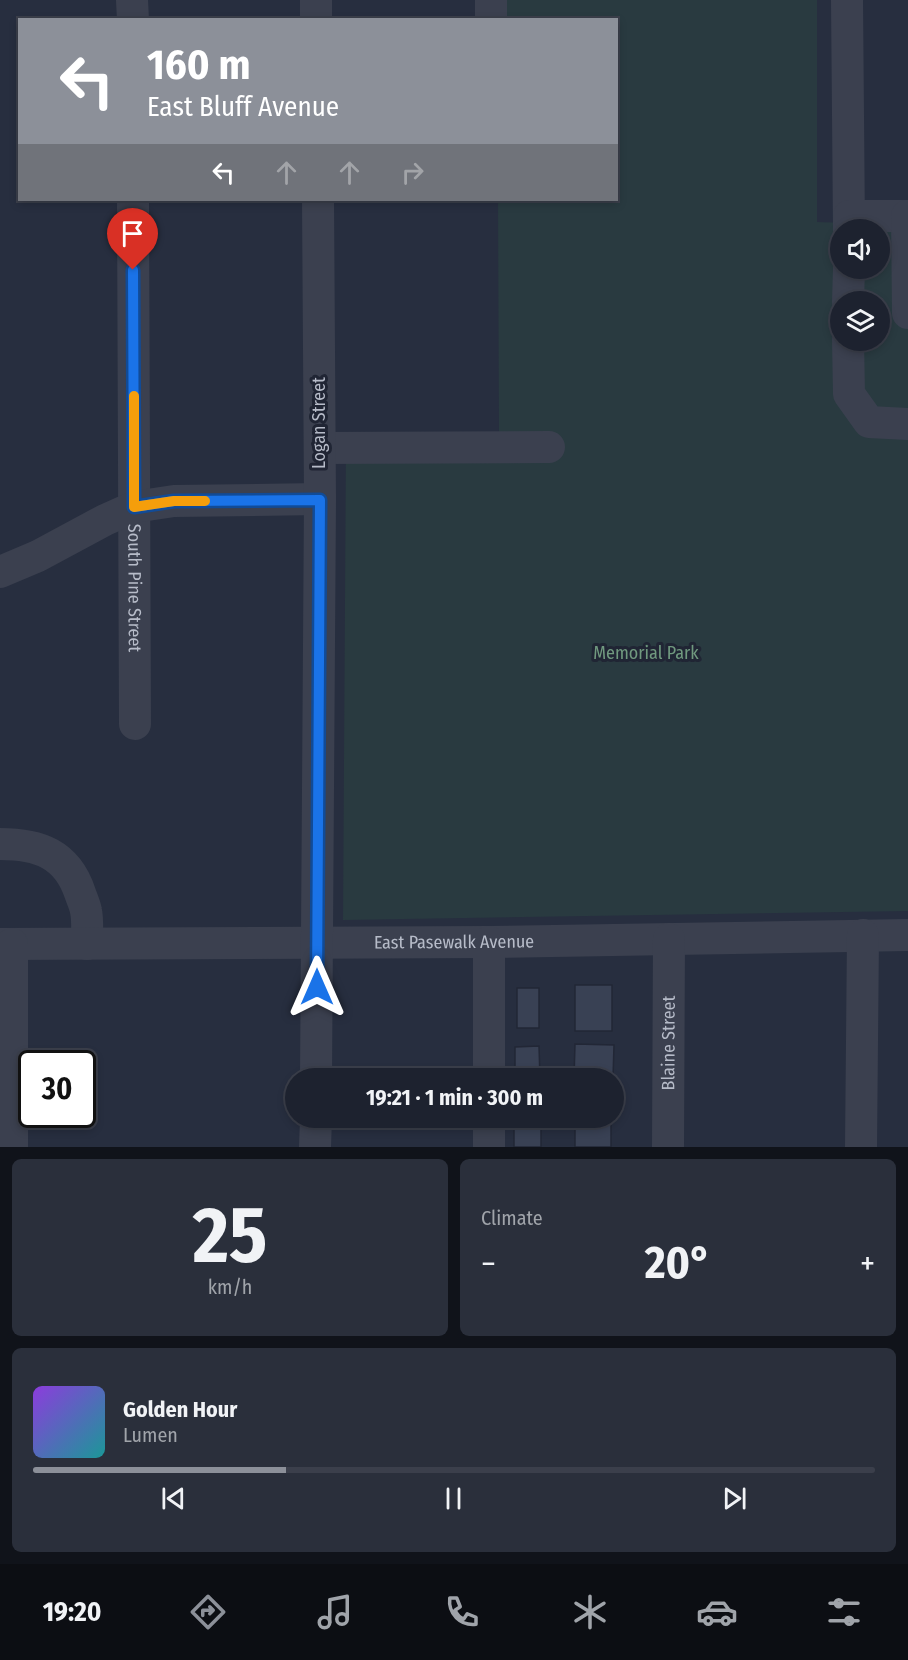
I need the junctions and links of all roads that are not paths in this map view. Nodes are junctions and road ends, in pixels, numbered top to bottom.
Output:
1 (132, 0) edge
2 (316, 0) edge
3 (491, 0) edge
4 (847, 0) edge
5 (133, 18) edge
6 (316, 18) edge
7 (491, 18) edge
8 (133, 201) edge
9 (318, 201) edge
10 (908, 216) edge
11 (849, 219) edge
12 (883, 219) edge
13 (908, 313) edge
14 (848, 351) edge
15 (908, 424) edge
16 (549, 447) dead end
17 (320, 448) junction
18 (320, 500) junction
19 (134, 507) junction
20 (0, 572) edge
21 (135, 724) dead end
22 (0, 844) edge
23 (863, 935) junction
24 (908, 935) edge
25 (669, 939) junction
26 (317, 942) junction
27 (489, 942) junction
28 (6, 944) edge
29 (87, 944) junction
30 (316, 1068) edge
31 (489, 1068) edge
32 (316, 1128) edge
33 (489, 1128) edge
34 (12, 1147) edge
35 (315, 1147) edge
36 (489, 1147) edge
37 (668, 1147) edge
38 (861, 1147) edge

1 - 5 street
2 - 6 street
3 - 7 street
4 - 11 street
8 - 19 street, South Pine Street
9 - 17 street, Logan Street
10 - 12 street
10 - 13 street
14 - 15 street
16 - 17 street
17 - 18 street, Logan Street
18 - 19 street
18 - 26 street, Logan Street
19 - 20 street
19 - 21 street, South Pine Street
22 - 29 street
23 - 24 street, East Pasewalk Avenue
23 - 25 street, East Pasewalk Avenue
23 - 38 street
25 - 27 street, East Pasewalk Avenue
25 - 37 street, Blaine Street
26 - 27 street, East Pasewalk Avenue
26 - 29 street, East Pasewalk Avenue
26 - 30 street, Logan Street
27 - 31 street
28 - 29 street, East Pasewalk Avenue
28 - 34 street
32 - 35 street
33 - 36 street

